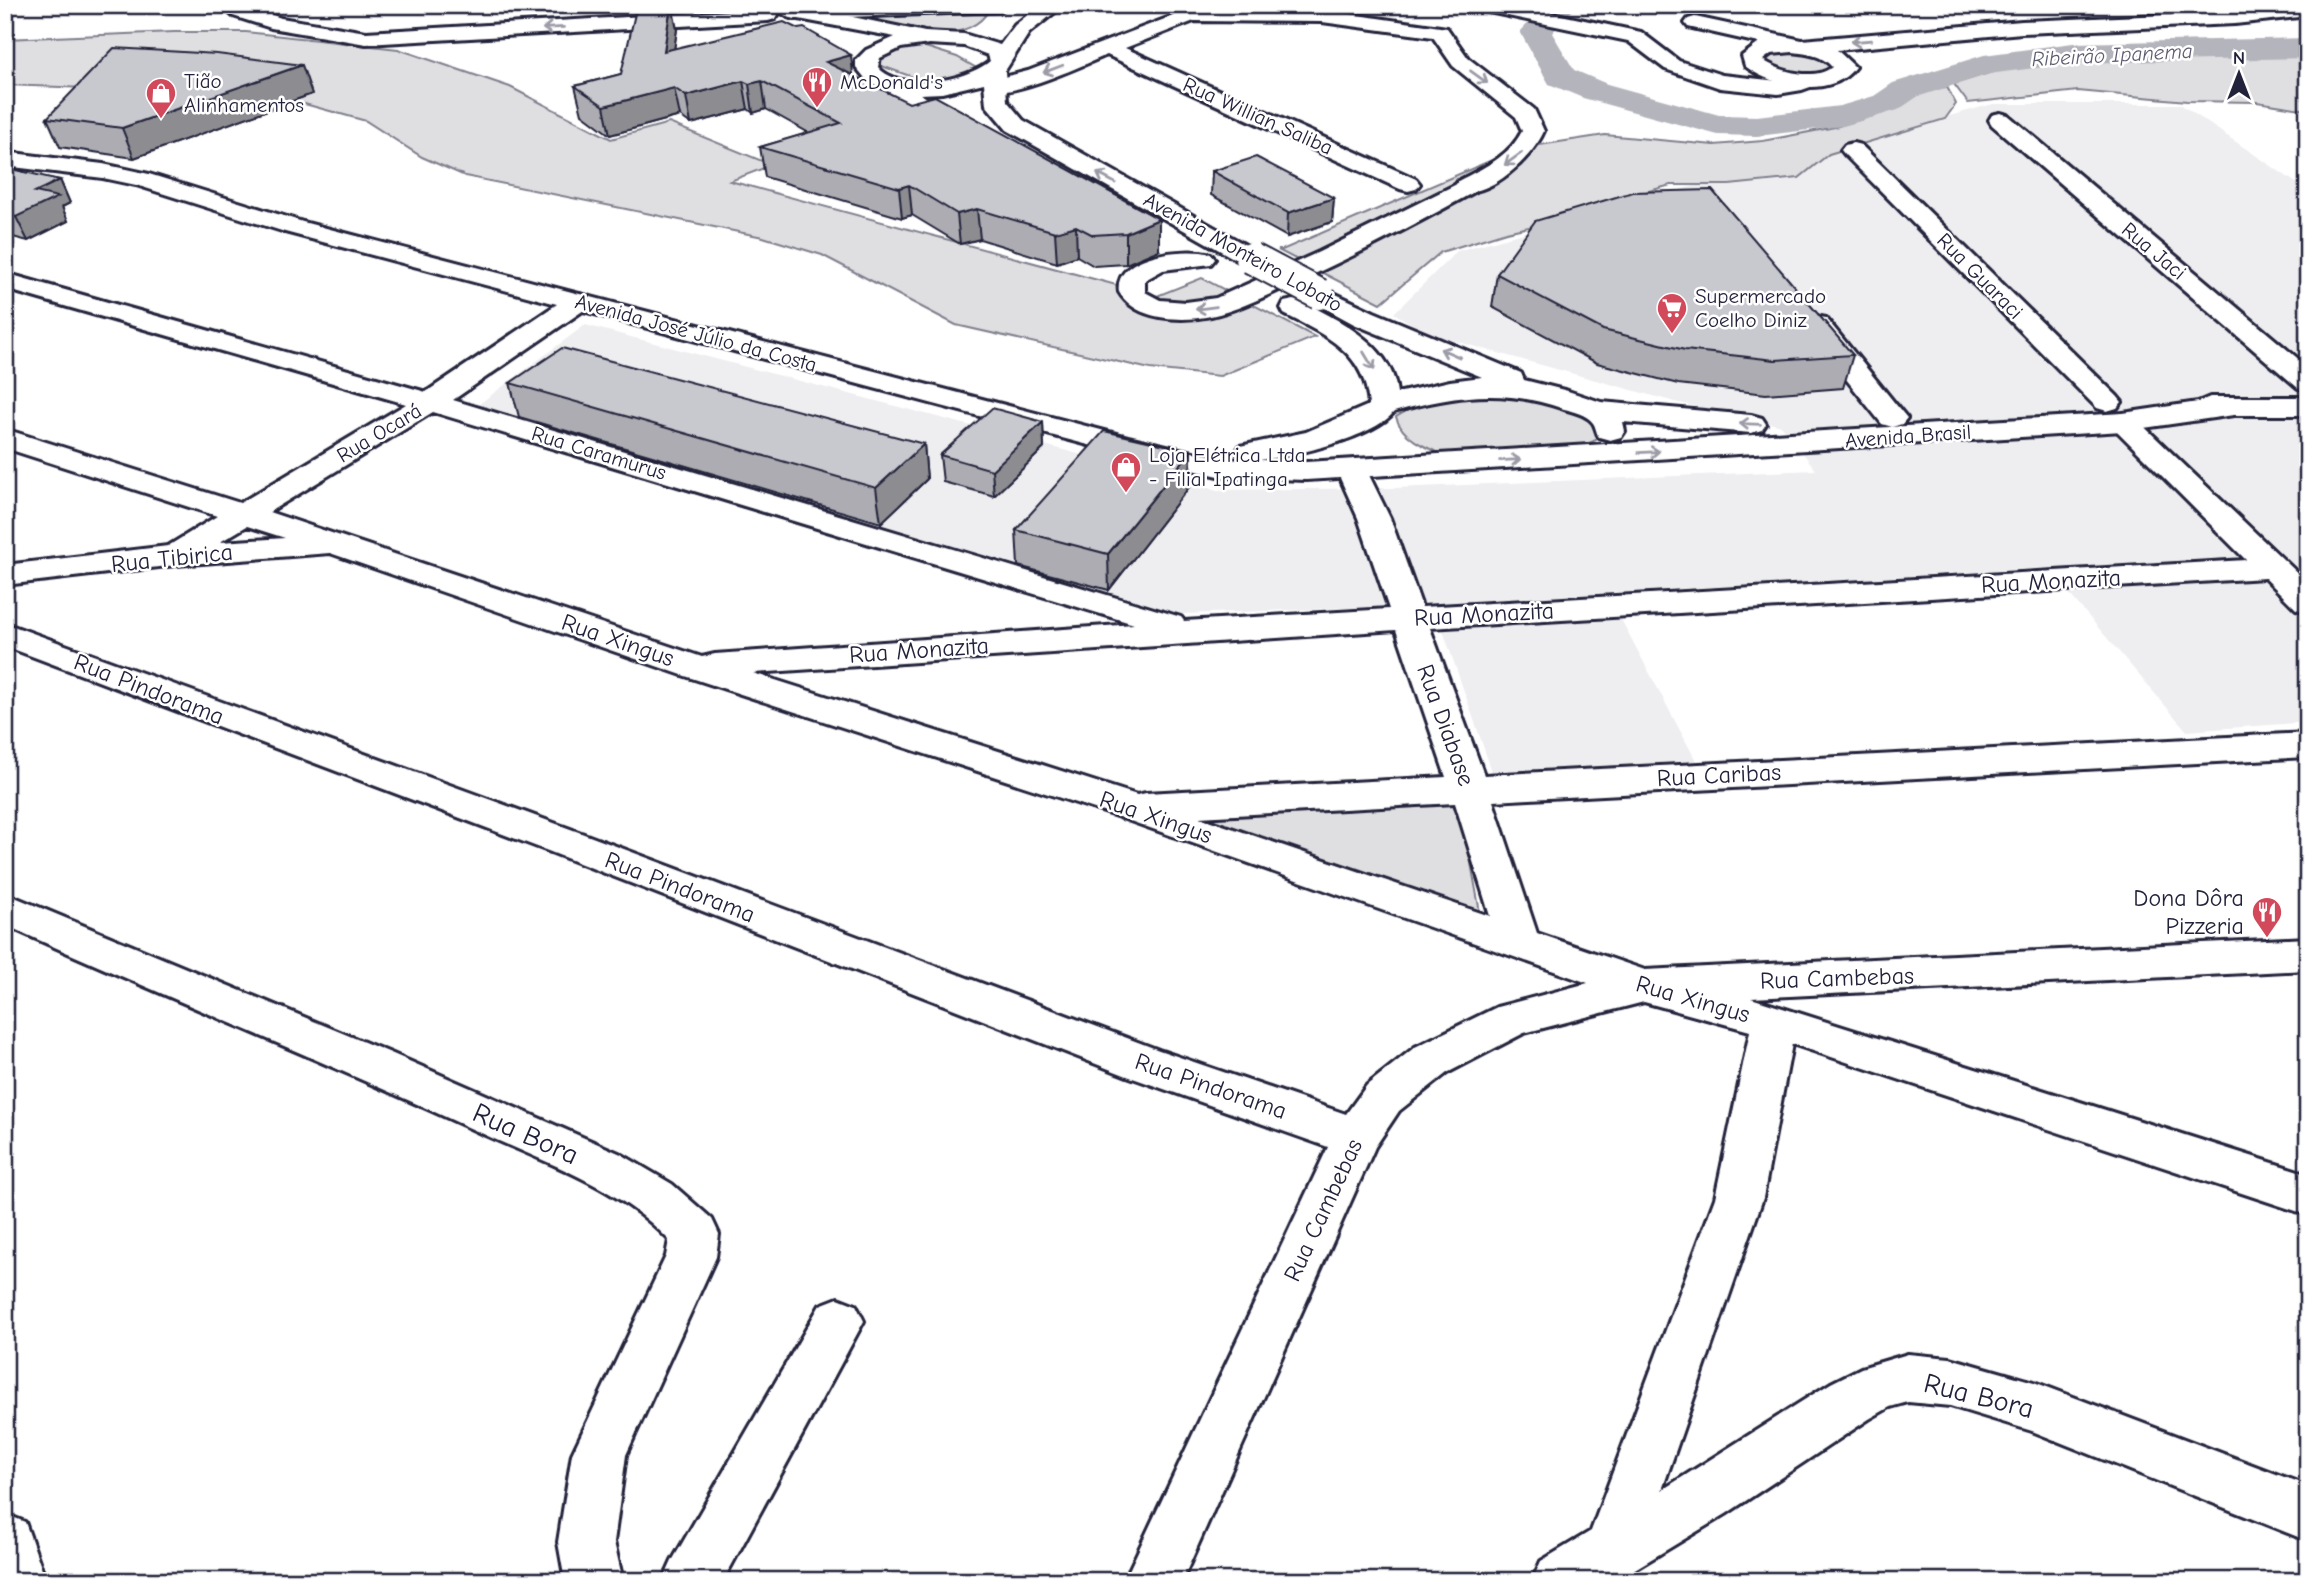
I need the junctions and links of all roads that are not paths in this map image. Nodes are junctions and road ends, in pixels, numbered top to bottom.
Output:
1 (231, 5) edge
2 (746, 5) edge
3 (1000, 5) edge
4 (1012, 5) edge
5 (1054, 5) edge
6 (1682, 5) edge
7 (1485, 6) edge
8 (1189, 10) edge
9 (2308, 10) edge
10 (780, 11) edge
11 (1695, 23) junction
12 (802, 33) edge
13 (1925, 36) junction
14 (938, 38) junction
15 (1795, 47) junction
16 (1108, 48) junction
17 (1660, 56) junction
18 (843, 57) edge
19 (1752, 59) junction
20 (1842, 72) junction
21 (997, 73) junction
22 (875, 76) junction
23 (1808, 80) junction
24 (2000, 120) dead end
25 (983, 138) edge
26 (1853, 150) dead end
27 (5, 159) edge
28 (5, 168) edge
29 (1408, 184) dead end
30 (1467, 186) junction
31 (232, 207) junction
32 (1165, 239) dead end
33 (1202, 260) junction
34 (1235, 263) junction
35 (5, 281) edge
36 (1798, 300) edge
37 (578, 302) junction
38 (2308, 382) edge
39 (1535, 390) junction
40 (430, 402) junction
41 (2308, 406) edge
42 (1381, 409) junction
43 (1597, 411) junction
44 (2115, 412) junction
45 (1892, 418) junction
46 (5, 438) edge
47 (1161, 452) junction
48 (1581, 455) junction
49 (1442, 462) junction
50 (1351, 469) junction
51 (245, 514) junction
52 (339, 545) junction
53 (176, 555) junction
54 (2274, 568) junction
55 (5, 575) edge
56 (2308, 603) edge
57 (1408, 619) junction
58 (1191, 631) junction
59 (5, 634) edge
60 (695, 667) junction
61 (2308, 745) edge
62 (1469, 787) junction
63 (1129, 807) junction
64 (5, 908) edge
65 (1520, 944) junction
66 (2308, 954) edge
67 (1643, 986) junction
68 (1774, 1021) junction
69 (1356, 1137) junction
70 (2308, 1195) edge
71 (838, 1321) dead end
72 (2308, 1514) edge
73 (5, 1542) edge
74 (1613, 1549) junction
75 (17, 1581) edge
76 (594, 1581) edge
77 (692, 1581) edge
78 (1153, 1581) edge
79 (1561, 1581) edge

10 -> 1 street
2 - 10 street
3 - 10 street
4 - 14 street
5 - 21 street
6 - 11 street
7 - 17 street
8 - 16 street
8 -> 30 street
9 - 13 street
10 - 12 street
10 - 14 street
11 - 15 street
11 - 19 street
13 -> 15 street
13 - 20 street
14 - 21 street
14 - 22 street
15 - 19 street
15 - 20 street
16 -> 21 street
16 - 29 street, Rua Willian Saliba
17 - 19 street
17 - 23 street
18 - 22 street
19 - 23 street
20 - 23 street
21 - 22 street
34 -> 21 street, Avenida Monteiro Lobato
22 - 25 street
24 - 38 street, Rua Jaci
26 - 44 street, Rua Guaraci
27 - 31 street, Avenida José Júlio da Costa
28 - 31 street, Avenida José Júlio da Costa
30 -> 33 street
30 - 34 street
31 - 37 street, Avenida José Júlio da Costa
32 - 33 street, Avenida Monteiro Lobato
33 - 34 street, Avenida Monteiro Lobato
39 -> 34 street, Avenida Monteiro Lobato, bridge
34 -> 42 street, Avenida Monteiro Lobato
35 - 40 street, Rua Caramurus
36 - 45 street
37 - 40 street, Rua Ocará
37 - 47 street, Avenida José Júlio da Costa
39 - 42 street, Avenida José Júlio da Costa
39 - 43 street, Avenida Brasil
40 - 51 street, Rua Ocará
40 - 58 street, Rua Caramurus
41 - 44 street, Avenida Brasil
42 - 47 street, Avenida José Júlio da Costa
42 - 49 street, Avenida Monteiro Lobato
45 -> 43 street, Avenida Brasil
43 - 48 street
44 - 45 street, Avenida Brasil
48 -> 44 street, Avenida Brasil
44 - 54 street, Rua Guaraci
46 - 51 street, Rua Xingus
47 - 50 street, Avenida José Júlio da Costa
49 -> 48 street, Avenida José Júlio da Costa
49 - 50 street, Avenida José Júlio da Costa
50 - 57 street, Rua Diabase
51 - 52 street, Rua Xingus
51 - 53 street, Rua Ocará
52 - 53 street, Rua Tibirica
52 - 60 street, Rua Xingus
53 - 55 street, Rua Tibirica
54 - 56 street, Rua Guaraci
54 - 57 street, Rua Monazita
57 - 58 street, Rua Monazita
57 - 62 street, Rua Diabase
58 - 60 street, Rua Monazita
59 - 69 street, Rua Pindorama
60 - 63 street, Rua Xingus
61 - 62 street, Rua Caribas
62 - 63 street, Rua Caribas
62 - 65 street, Rua Diabase
63 - 65 street, Rua Xingus
64 - 76 street, Rua Bora
65 - 67 street, Rua Xingus
66 - 67 street, Rua Cambebas
67 - 68 street, Rua Xingus
67 - 69 street, Rua Cambebas
68 - 70 street, Rua Xingus
68 - 74 street, Rua Cambebas
69 - 78 street, Rua Cambebas
71 - 77 street
72 - 74 street, Rua Bora
73 - 75 street
74 - 79 street, Rua Bora

